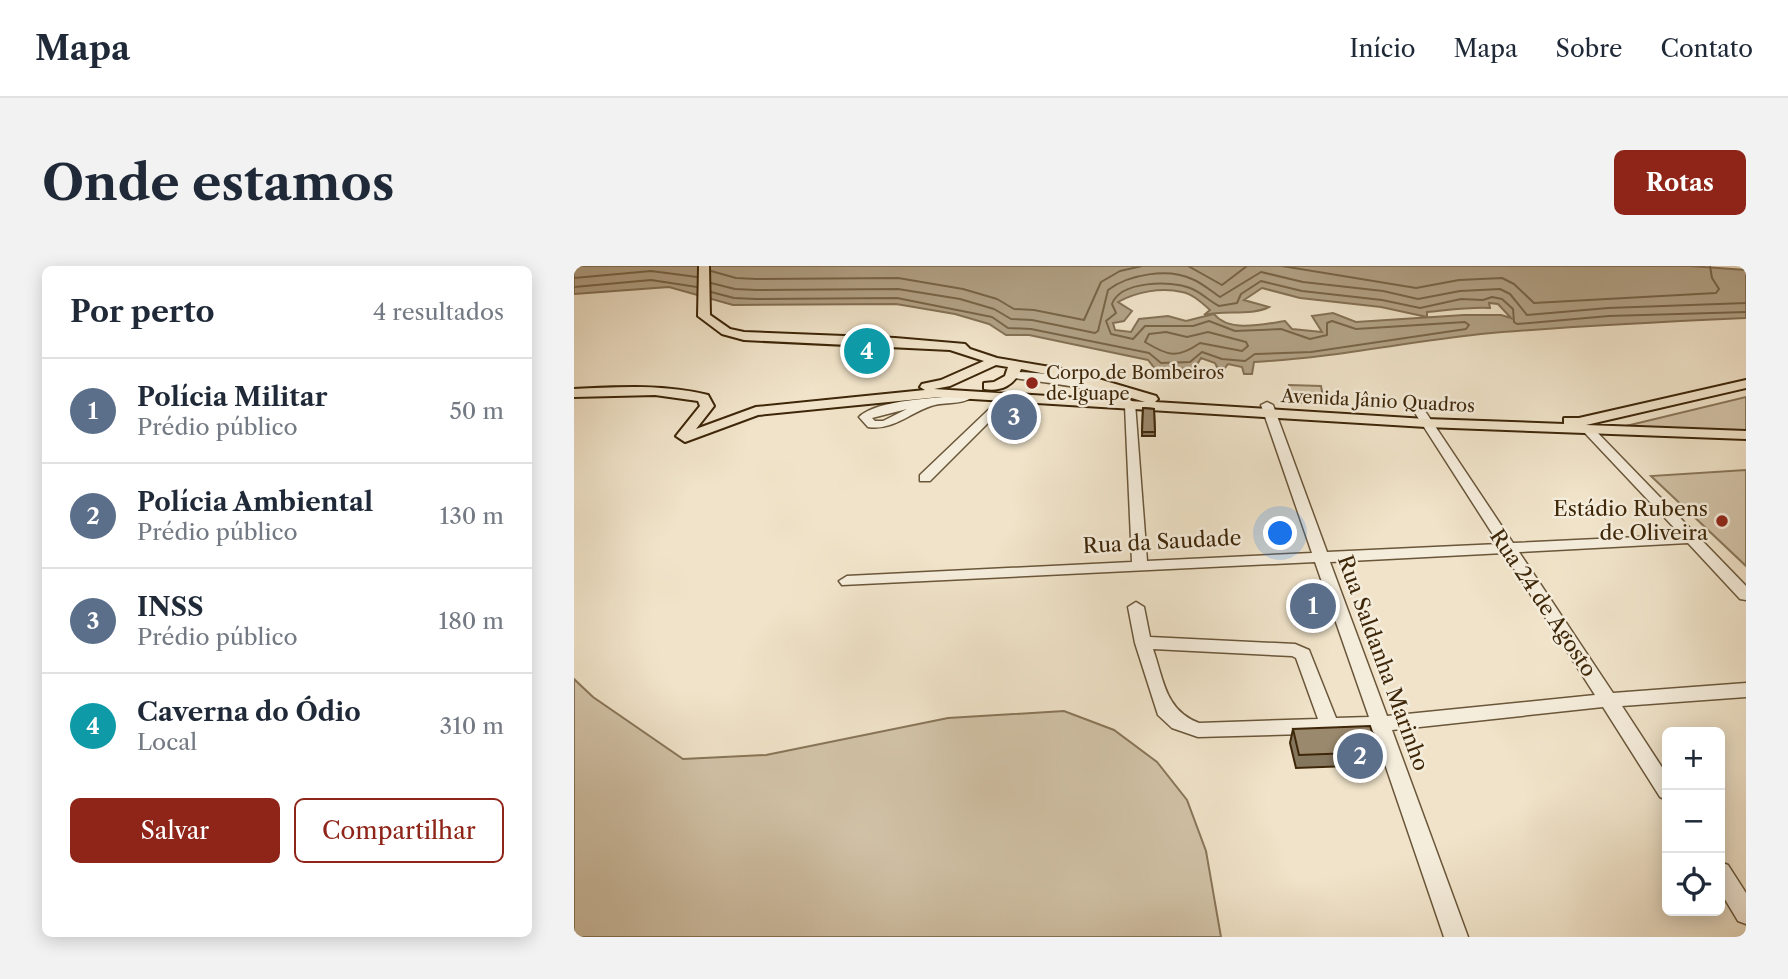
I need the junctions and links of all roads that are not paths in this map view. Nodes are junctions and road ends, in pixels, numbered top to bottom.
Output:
1 (704, 266) edge
2 (895, 342) junction
3 (952, 347) junction
4 (995, 361) junction
5 (979, 367) junction
6 (1012, 369) junction
7 (1068, 374) junction
8 (985, 384) junction
9 (1746, 384) edge
10 (965, 386) junction
11 (1102, 388) junction
12 (1746, 392) edge
13 (574, 393) edge
14 (1008, 393) junction
15 (895, 395) junction
16 (1136, 401) junction
17 (1268, 410) junction
18 (1424, 418) junction
19 (1584, 426) junction
20 (1746, 435) edge
21 (925, 478) dead end
22 (1690, 539) junction
23 (1506, 547) junction
24 (1321, 555) junction
25 (1140, 564) junction
26 (847, 581) dead end
27 (1746, 595) edge
28 (1136, 607) dead end
29 (1143, 643) junction
30 (1746, 690) edge
31 (1608, 700) junction
32 (1380, 724) junction
33 (1331, 726) junction
34 (1666, 790) edge
35 (1725, 880) edge
36 (1746, 913) edge
37 (1457, 937) edge

1 - 2 main road
2 - 3 main road
2 - 5 main road
3 - 4 main road
3 - 7 main road
4 - 5 main road
4 - 6 main road
5 - 8 main road
5 - 10 main road
6 - 7 main road
6 - 8 main road
6 - 11 street
7 - 11 main road
8 - 10 main road
8 - 14 main road
9 - 19 main road
10 - 14 main road
10 - 15 main road
10 - 15 main road
11 - 16 main road
12 - 19 main road
13 - 15 main road
14 - 16 main road, Avenida Jânio Quadros
14 - 21 street
16 - 17 main road, Avenida Jânio Quadros
16 - 25 street
17 - 18 main road, Avenida Jânio Quadros
17 - 24 street, Rua Saldanha Marinho
18 - 19 main road, Avenida Jânio Quadros
18 - 23 street, Rua 24 de Agosto
19 - 20 main road, Avenida Jânio Quadros
19 - 22 street
22 - 23 street, Rua da Saudade
22 - 27 street
23 - 24 street, Rua da Saudade
23 - 31 street, Rua 24 de Agosto
24 - 25 street, Rua da Saudade
24 - 32 street, Rua Saldanha Marinho
25 - 26 street, Rua da Saudade
28 - 29 street
29 - 33 street
29 - 33 street
30 - 31 street
31 - 32 street
31 - 34 street, Rua 24 de Agosto
32 - 33 street
32 - 37 street, Rua Saldanha Marinho
35 - 36 street

